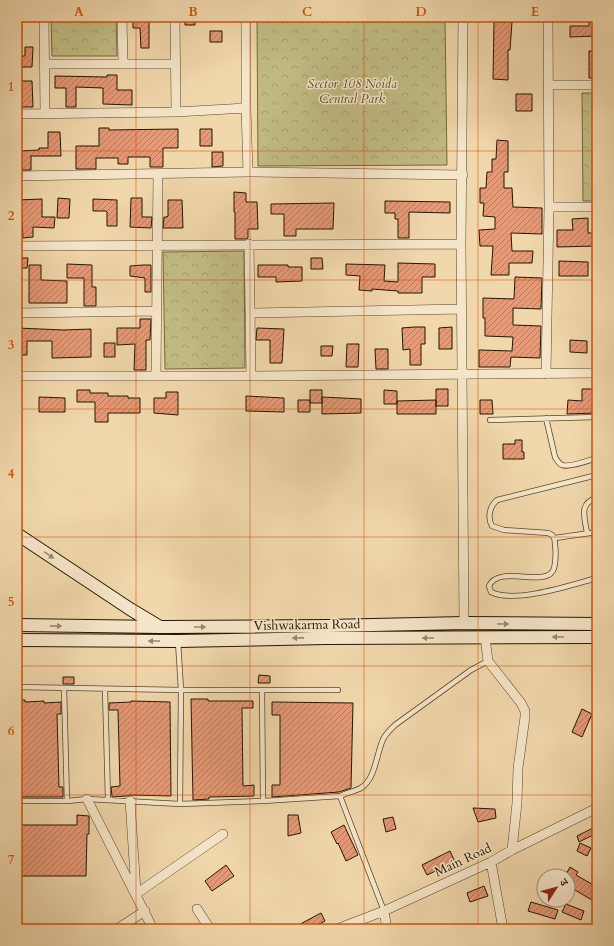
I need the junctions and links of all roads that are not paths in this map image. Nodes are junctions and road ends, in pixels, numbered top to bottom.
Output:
1 (44, 17) edge
2 (122, 17) edge
3 (175, 17) edge
4 (246, 17) edge
5 (463, 17) edge
6 (548, 17) edge
7 (45, 64) junction
8 (123, 64) junction
9 (176, 64) junction
10 (549, 85) junction
11 (597, 85) edge
12 (246, 108) junction
13 (176, 112) junction
14 (17, 114) edge
15 (45, 114) junction
16 (248, 172) junction
17 (158, 174) junction
18 (463, 175) junction
19 (17, 176) edge
20 (597, 206) edge
21 (549, 207) junction
22 (158, 244) junction
23 (249, 244) junction
24 (461, 244) junction
25 (17, 246) edge
26 (462, 309) junction
27 (157, 311) junction
28 (17, 313) edge
29 (250, 313) junction
30 (597, 373) edge
31 (546, 374) junction
32 (463, 375) junction
33 (17, 376) edge
34 (156, 376) junction
35 (251, 376) junction
36 (597, 417) edge
37 (546, 418) junction
38 (490, 420) dead end
39 (597, 458) edge
40 (597, 475) edge
41 (597, 498) edge
42 (597, 532) edge
43 (17, 534) edge
44 (587, 534) junction
45 (555, 538) junction
46 (597, 578) edge
47 (464, 623) junction
48 (597, 624) edge
49 (391, 625) junction
50 (17, 626) edge
51 (161, 627) junction
52 (597, 637) edge
53 (390, 638) junction
54 (485, 638) junction
55 (17, 640) edge
56 (178, 641) junction
57 (488, 660) junction
58 (17, 687) edge
59 (64, 688) junction
60 (105, 689) junction
61 (181, 690) junction
62 (262, 690) junction
63 (338, 690) dead end
64 (340, 796) junction
65 (87, 799) junction
66 (108, 800) junction
67 (17, 801) edge
68 (67, 801) junction
69 (130, 801) junction
70 (263, 801) junction
71 (180, 804) junction
72 (597, 808) edge
73 (224, 834) dead end
74 (512, 850) junction
75 (491, 862) junction
76 (136, 894) junction
77 (197, 909) dead end
78 (145, 911) junction
79 (384, 911) junction
80 (117, 929) edge
81 (153, 929) edge
82 (210, 929) edge
83 (337, 929) edge
84 (387, 929) edge
85 (503, 929) edge

1 - 7 street
2 - 8 street
3 - 9 street
4 - 12 street
5 - 18 street
6 - 10 street
7 - 8 street
7 - 15 street
8 - 9 street
9 - 13 street
10 - 11 street
10 - 21 street
12 - 13 street
12 - 16 street
13 - 15 street
14 - 15 street
16 - 17 street
16 - 18 street
17 - 19 street
17 - 22 street
18 - 24 street
20 - 21 street
21 - 31 street
22 - 23 street
22 - 25 street
22 - 27 street
23 - 24 street
23 - 29 street
24 - 26 street
26 - 29 street
26 - 32 street
27 - 28 street
27 - 34 street
29 - 35 street
30 - 31 street
31 - 32 street
32 - 35 street
32 - 47 street
33 - 34 street
34 - 35 street
36 - 37 lane
37 - 38 lane
37 - 39 lane
40 - 45 lane
41 - 44 lane
42 - 44 lane
43 -> 51 main road
44 - 45 lane
45 - 46 lane
47 -> 48 main road, Vishwakarma Road
47 - 49 main road, Vishwakarma Road
51 -> 49 main road, Vishwakarma Road
49 - 53 main road
50 -> 51 main road, Vishwakarma Road
52 -> 54 main road, Vishwakarma Road
54 -> 53 main road, Vishwakarma Road
53 -> 56 main road, Vishwakarma Road
54 - 57 street
56 -> 55 main road, Vishwakarma Road
56 - 61 lane
57 - 64 lane
57 - 74 street
58 - 59 lane
59 - 60 lane
59 - 68 lane
60 - 61 lane
60 - 66 lane
61 - 62 lane
61 - 71 lane
62 - 63 lane
62 - 70 lane
64 - 70 lane
64 - 79 lane
65 - 66 lane
65 - 68 lane
65 - 76 street
66 - 69 lane
67 - 68 lane
69 - 71 lane
69 - 76 street
70 - 71 lane
72 - 74 street, Main Road
73 - 76 street
74 - 75 street, Main Road
75 - 79 street, Main Road
75 - 85 street
76 - 78 street
77 - 82 street
78 - 80 street
78 - 81 street
79 - 83 street, Main Road
79 - 84 street

